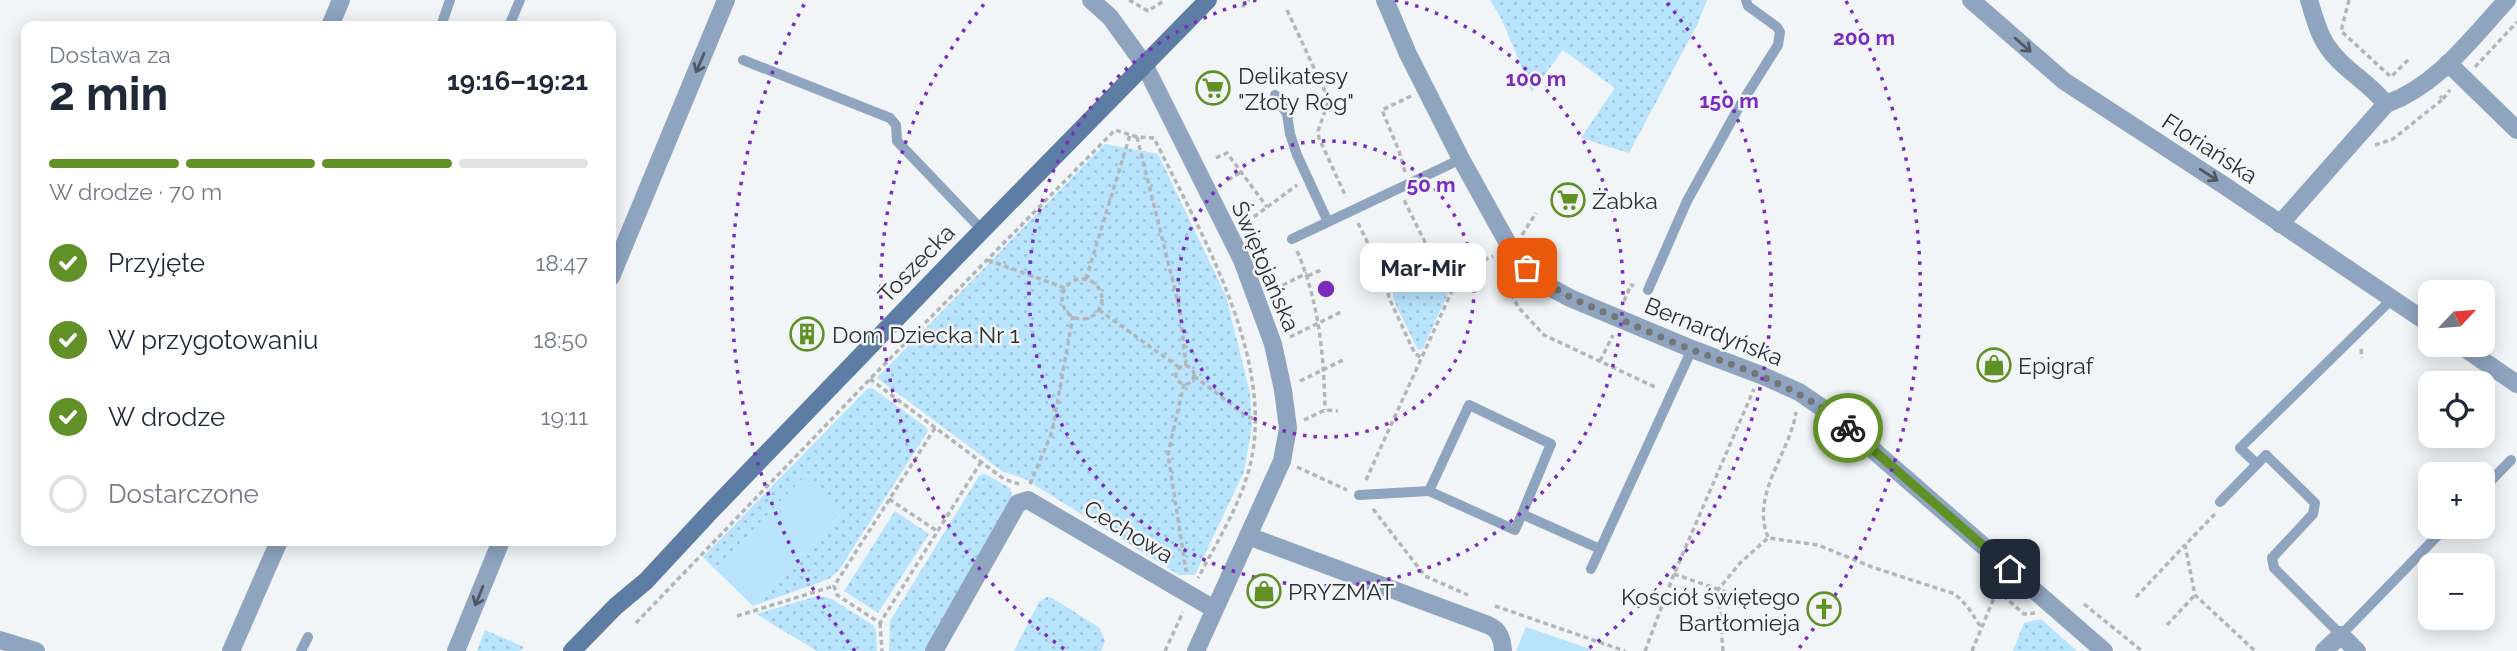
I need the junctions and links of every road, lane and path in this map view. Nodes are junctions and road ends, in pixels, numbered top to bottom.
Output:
1 (341, 0) edge
2 (450, 0) edge
3 (520, 0) edge
4 (726, 0) edge
5 (1129, 0) edge
6 (1165, 0) edge
7 (1208, 0) edge
8 (1249, 0) edge
9 (1385, 0) edge
10 (1746, 0) edge
11 (1971, 0) edge
12 (2309, 0) edge
13 (2349, 0) edge
14 (2507, 0) edge
15 (1095, 1) edge
16 (1242, 7) dead end
17 (1287, 10) dead end
18 (332, 21) edge
19 (443, 21) edge
20 (511, 21) edge
21 (2517, 22) edge
22 (2409, 59) dead end
23 (743, 60) dead end
24 (2448, 63) junction
25 (1144, 64) junction
26 (2470, 72) dead end
27 (2438, 93) dead end
28 (1275, 95) dead end
29 (1414, 95) dead end
30 (2386, 104) junction
31 (2517, 130) edge
32 (1130, 135) junction
33 (1137, 137) junction
34 (2369, 150) dead end
35 (1216, 158) dead end
36 (1461, 159) junction
37 (1241, 172) junction
38 (1308, 178) junction
39 (1228, 180) dead end
40 (1403, 186) junction
41 (1266, 208) junction
42 (1352, 210) junction
43 (1536, 213) dead end
44 (1247, 222) dead end
45 (1328, 222) junction
46 (2280, 223) junction
47 (1513, 227) dead end
48 (982, 230) junction
49 (1292, 239) joint
50 (1497, 254) dead end
51 (987, 259) junction
52 (616, 265) edge
53 (1321, 270) dead end
54 (1307, 274) junction
55 (1511, 274) dead end
56 (1086, 279) junction
57 (1388, 286) junction
58 (1065, 288) junction
59 (1275, 289) dead end
60 (1648, 290) dead end
61 (2392, 299) junction
62 (1098, 310) junction
63 (1341, 312) dead end
64 (1073, 316) junction
65 (2418, 316) edge
66 (1318, 323) junction
67 (1614, 333) dead end
68 (1290, 337) dead end
69 (1692, 349) junction
70 (1421, 357) junction
71 (2478, 357) edge
72 (1345, 359) dead end
73 (1600, 361) junction
74 (1186, 366) junction
75 (1180, 368) junction
76 (1324, 369) junction
77 (1761, 375) junction
78 (1194, 376) junction
79 (870, 379) junction
80 (1298, 382) dead end
81 (1184, 384) junction
82 (2517, 384) edge
83 (1659, 388) dead end
84 (1799, 392) junction
85 (1325, 410) junction
86 (1338, 411) dead end
87 (1255, 419) junction
88 (1303, 421) dead end
89 (935, 428) junction
90 (2511, 460) dead end
91 (1282, 461) junction
92 (981, 462) junction
93 (2257, 464) junction
94 (2495, 477) edge
95 (1004, 480) dead end
96 (1029, 486) dead end
97 (1429, 491) junction
98 (1359, 495) junction
99 (889, 499) junction
100 (2220, 502) joint
101 (1522, 514) junction
102 (938, 531) junction
103 (1248, 536) junction
104 (1768, 538) junction
105 (2434, 539) edge
106 (2185, 545) junction
107 (277, 546) edge
108 (499, 546) edge
109 (1600, 549) junction
110 (1591, 569) dead end
111 (1674, 574) junction
112 (2001, 579) dead end
113 (834, 586) junction
114 (1188, 589) junction
115 (1718, 590) junction
116 (1729, 593) dead end
117 (2195, 596) junction
118 (2136, 597) dead end
119 (1475, 598) dead end
120 (1487, 603) dead end
121 (2084, 604) dead end
122 (1214, 609) junction
123 (737, 616) dead end
124 (636, 623) dead end
125 (880, 623) junction
126 (2167, 625) dead end
127 (1981, 627) junction
128 (2341, 635) junction
129 (307, 637) dead end
130 (0, 640) edge
131 (36, 651) edge
132 (231, 651) edge
133 (301, 651) edge
134 (456, 651) edge
135 (572, 651) edge
136 (882, 651) edge
137 (934, 651) edge
138 (1196, 651) edge
139 (1503, 651) edge
140 (1625, 651) edge
141 (1644, 651) edge
142 (1723, 651) edge
143 (1972, 651) edge
144 (2104, 651) edge
145 (2142, 651) edge
146 (2255, 651) edge
147 (2324, 651) edge
148 (2357, 651) edge

1 - 18 street
2 - 19 lane
3 - 20 lane
4 -> 52 street
5 - 6 path
7 - 25 main road, Toszecka
8 - 16 path
9 - 36 street, Bernardyńska
10 - 60 lane
11 -> 46 street, Floriańska
12 - 30 street
13 - 22 path
14 - 24 street
15 - 25 street, Świętojańska
17 - 42 path
21 - 26 path
23 - 48 lane
24 - 30 street
24 - 31 street
25 - 48 main road, Toszecka
25 - 91 street, Świętojańska
27 - 34 path
28 - 38 lane
29 - 40 path
30 - 46 street
32 - 33 path
32 - 51 path
32 - 56 path
33 - 74 path
33 - 87 path
35 - 37 path
36 - 40 lane
36 - 69 street, Bernardyńska
37 - 39 path
37 - 41 path
38 - 41 path
38 - 45 lane
40 - 42 lane
40 - 57 path
41 - 44 path
42 - 45 lane
42 - 57 path
43 - 47 path
45 - 49 lane
46 - 61 street, Floriańska
48 - 135 main road, Toszecka
49 - 54 path
50 - 70 path
51 - 58 path
51 - 79 path
53 - 54 path
54 - 59 path
54 - 66 path
55 - 73 path
56 - 58 path
56 - 62 path
57 - 70 path
58 - 64 path
61 - 65 street, Floriańska
61 - 93 lane
62 - 64 path
62 - 75 path
63 - 66 path
64 - 96 path
66 - 68 path
66 - 76 path
67 - 73 path
69 - 77 street, Bernardyńska
69 - 109 lane
70 - 98 path
71 - 82 street
72 - 76 path
73 - 83 path
74 - 75 path
74 - 78 path
75 - 81 path
76 - 80 path
76 - 85 path
77 - 84 street, Bernardyńska
77 - 111 path
78 - 81 path
78 - 87 path
79 - 89 path
79 - 124 path
81 - 114 path
84 - 104 path
84 - 144 street, Bernardyńska
85 - 86 path
85 - 88 path
87 - 114 path
89 - 92 path
89 - 99 path
90 - 94 lane
91 - 98 path
91 - 103 street, Świętojańska
92 - 95 path
92 - 102 path
93 - 100 lane
93 - 128 lane
97 - 98 lane
97 - 101 lane
97 - 101 lane
98 - 119 path
99 - 102 path
99 - 113 path
100 - 106 path
101 - 109 lane
102 - 125 path
103 - 122 street, Świętojańska
103 - 139 street
104 - 115 path
104 - 127 path
105 - 128 lane
106 - 117 path
106 - 118 path
107 - 132 street
108 -> 134 street
109 - 110 lane
111 - 115 path
111 - 141 path
112 - 127 path
113 - 123 path
113 - 125 path
114 - 122 street, Cechowa
114 - 137 street, Cechowa
115 - 116 path
115 - 142 path
117 - 126 path
117 - 146 path
120 - 140 path
121 - 145 path
122 - 138 street, Świętojańska
125 - 136 path
127 - 143 path
128 - 147 street
128 - 148 street
129 - 133 lane
130 - 131 street

